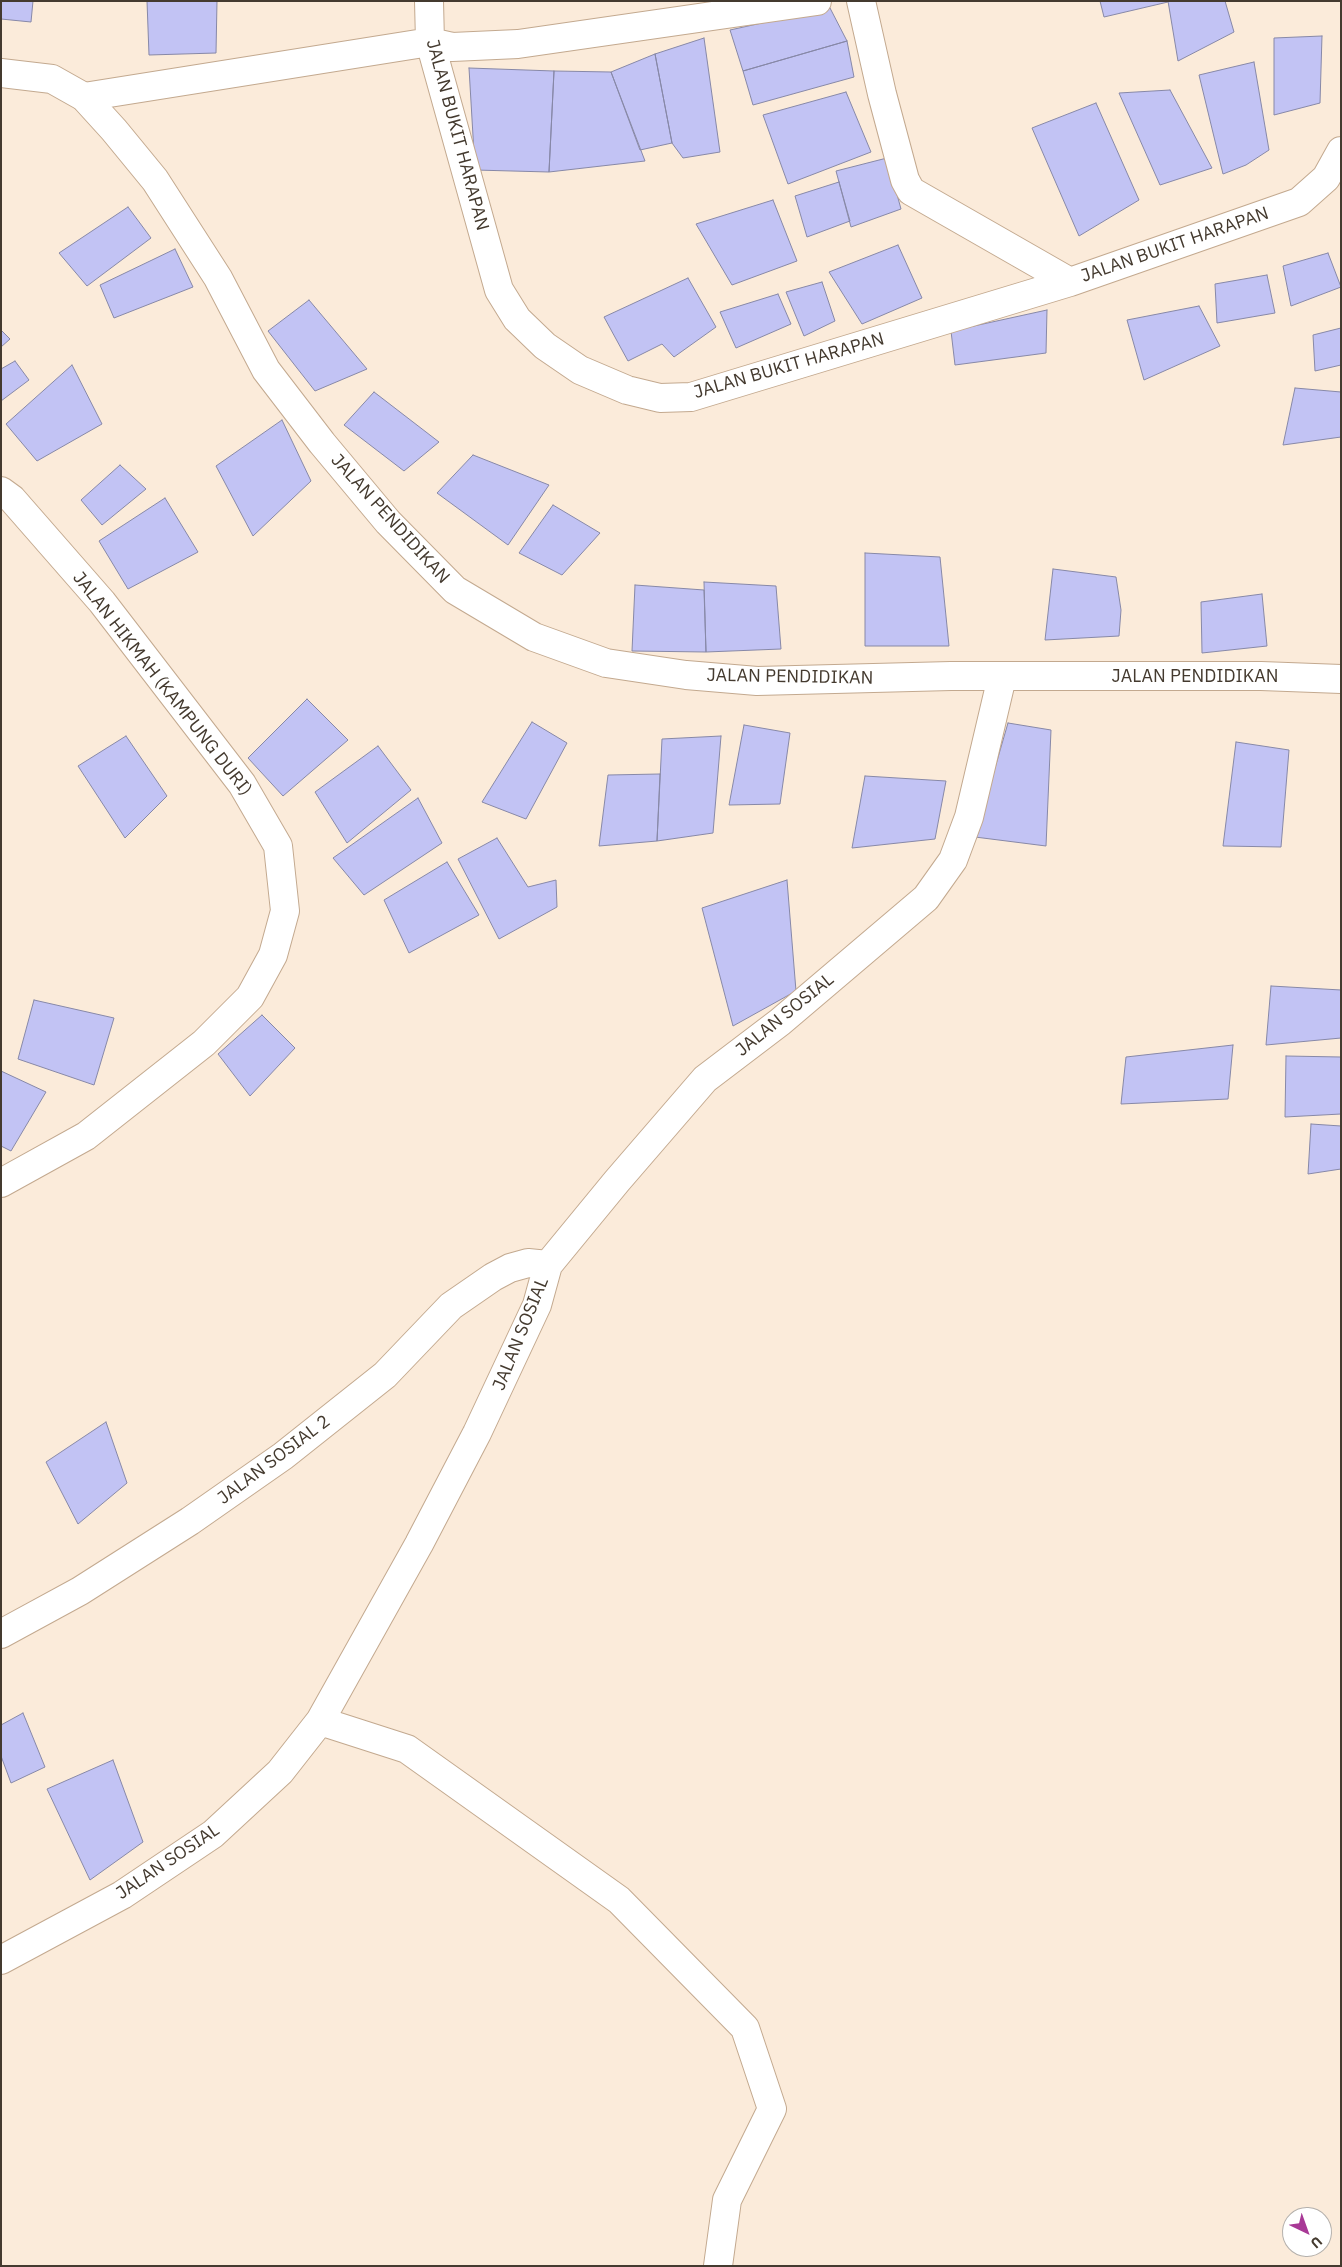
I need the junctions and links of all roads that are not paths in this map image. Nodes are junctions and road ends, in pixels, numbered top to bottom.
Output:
1 (429, 1) edge
2 (817, 1) edge
3 (861, 1) edge
4 (430, 42) junction
5 (1, 73) edge
6 (84, 97) junction
7 (1341, 151) edge
8 (1070, 282) junction
9 (1, 491) edge
10 (1002, 677) junction
11 (1341, 679) edge
12 (1, 1184) edge
13 (538, 1264) junction
14 (1, 1634) edge
15 (320, 1721) junction
16 (1, 1960) edge
17 (718, 2266) edge

1 - 4 street, JALAN BUKIT HARAPAN
2 - 4 street
3 - 8 street
4 - 6 street
4 - 8 street, JALAN BUKIT HARAPAN
5 - 6 street, JALAN PENDIDIKAN
6 - 10 street, JALAN PENDIDIKAN
7 - 8 street, JALAN BUKIT HARAPAN
9 - 12 street, JALAN HIKMAH (KAMPUNG DURI)
10 - 11 street, JALAN PENDIDIKAN
10 - 13 street, JALAN SOSIAL
13 - 14 street, JALAN SOSIAL 2
13 - 15 street, JALAN SOSIAL
15 - 16 street, JALAN SOSIAL
15 - 17 street

